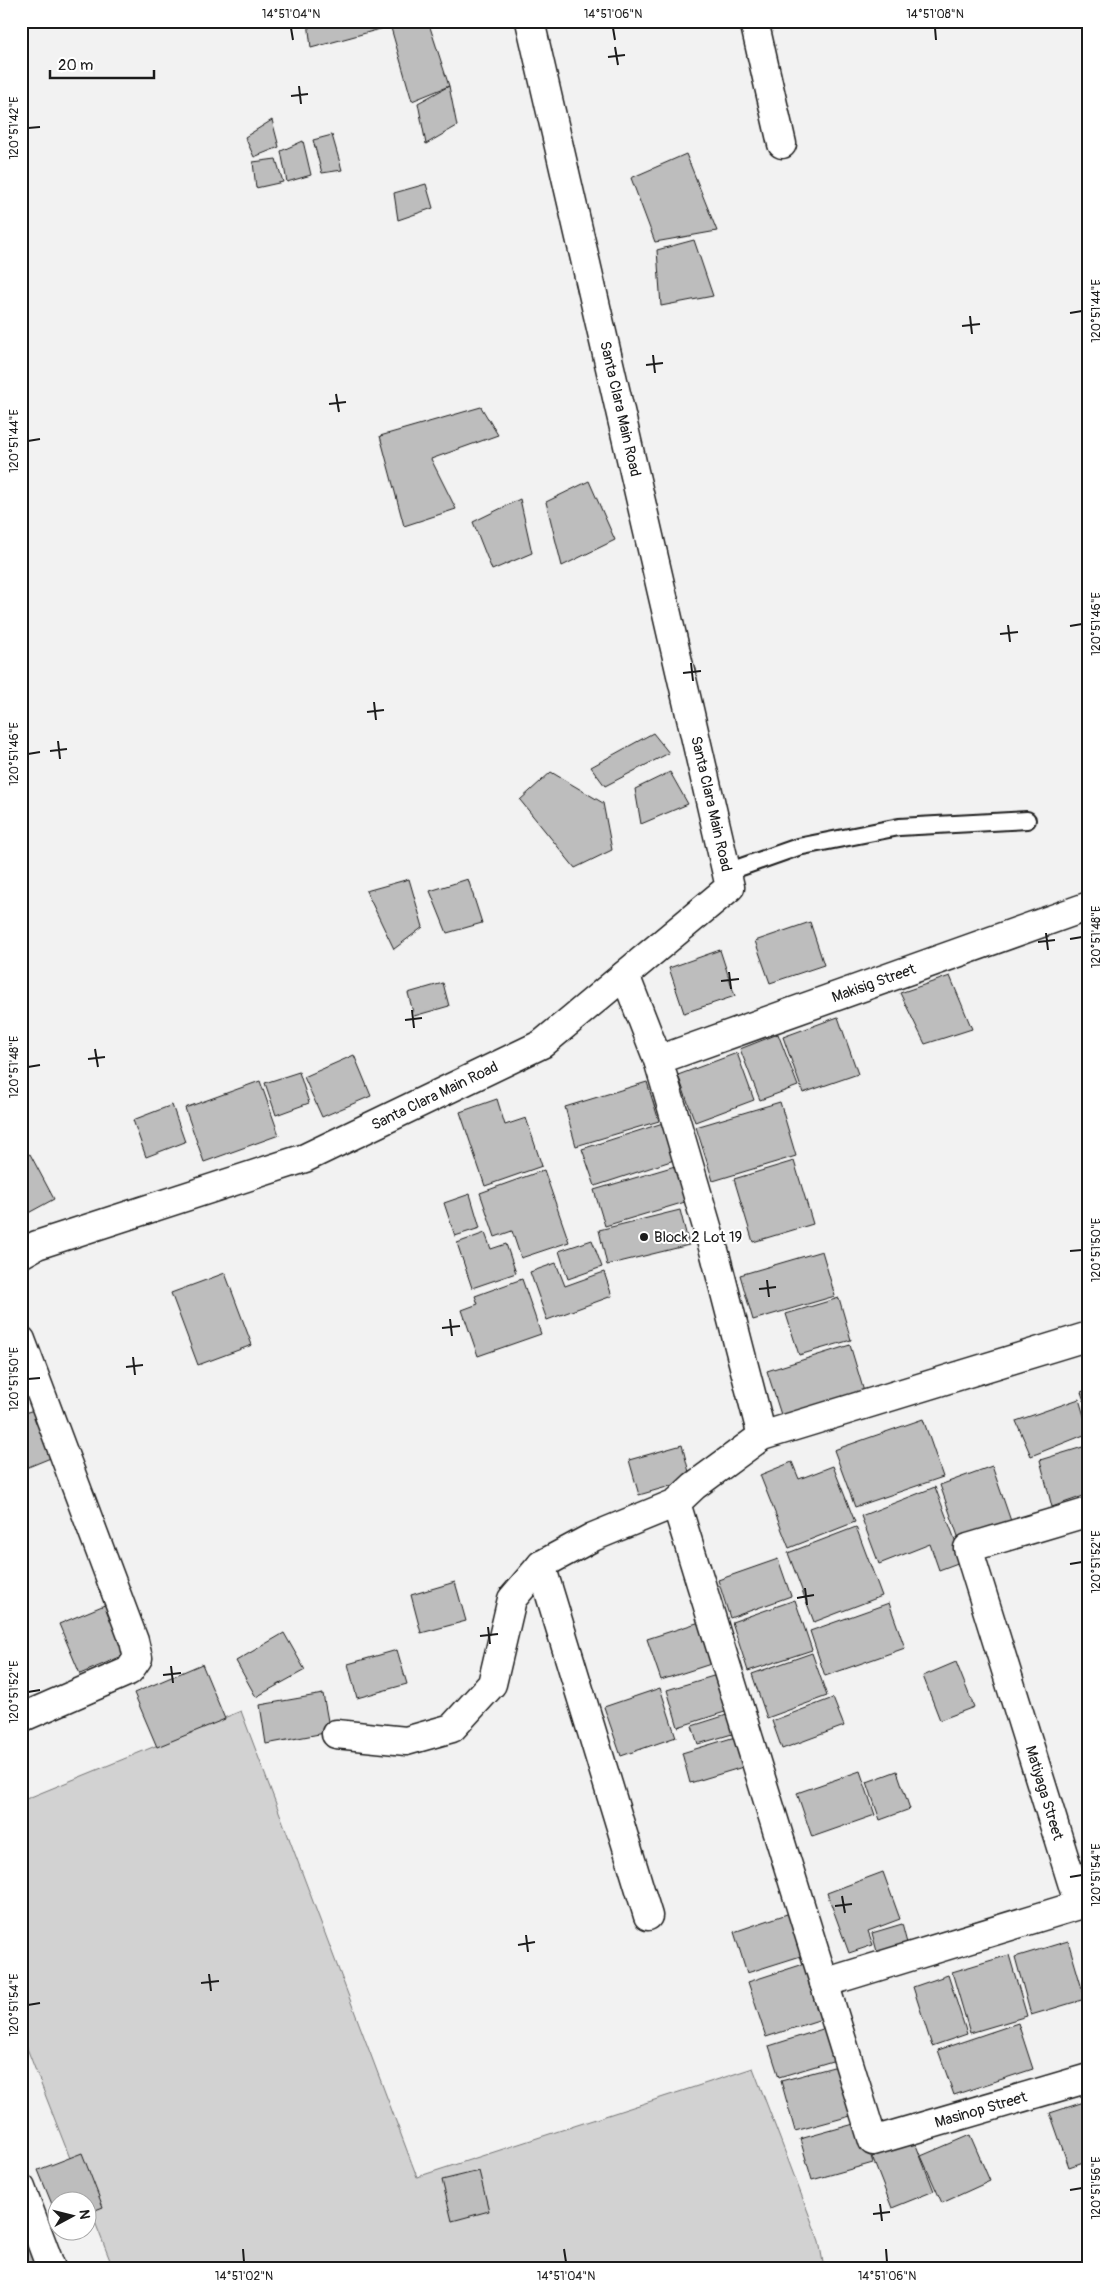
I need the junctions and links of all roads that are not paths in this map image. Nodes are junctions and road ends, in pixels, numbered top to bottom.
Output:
1 (530, 21) edge
2 (754, 21) edge
3 (782, 144) dead end
4 (1027, 820) dead end
5 (727, 872) junction
6 (1089, 906) edge
7 (625, 976) junction
8 (658, 1060) junction
9 (21, 1254) edge
10 (1089, 1336) edge
11 (21, 1340) edge
12 (762, 1436) junction
13 (676, 1503) junction
14 (1089, 1512) edge
15 (541, 1564) junction
16 (21, 1718) edge
17 (336, 1734) dead end
18 (648, 1916) dead end
19 (824, 1983) junction
20 (1089, 2078) edge
21 (21, 2188) edge
22 (51, 2268) edge

1 - 5 street, Santa Clara Main Road
2 - 3 street
4 - 5 lane
5 - 7 street, Santa Clara Main Road
6 - 8 street, Makisig Street
7 - 8 street
7 - 9 street, Santa Clara Main Road
8 - 12 street
10 - 12 street
11 - 16 street
12 - 13 street
13 - 15 street
13 - 19 street
14 - 19 street, Matiyaga Street
15 - 17 street
15 - 18 street
19 - 20 street, Masinop Street
21 - 22 street

